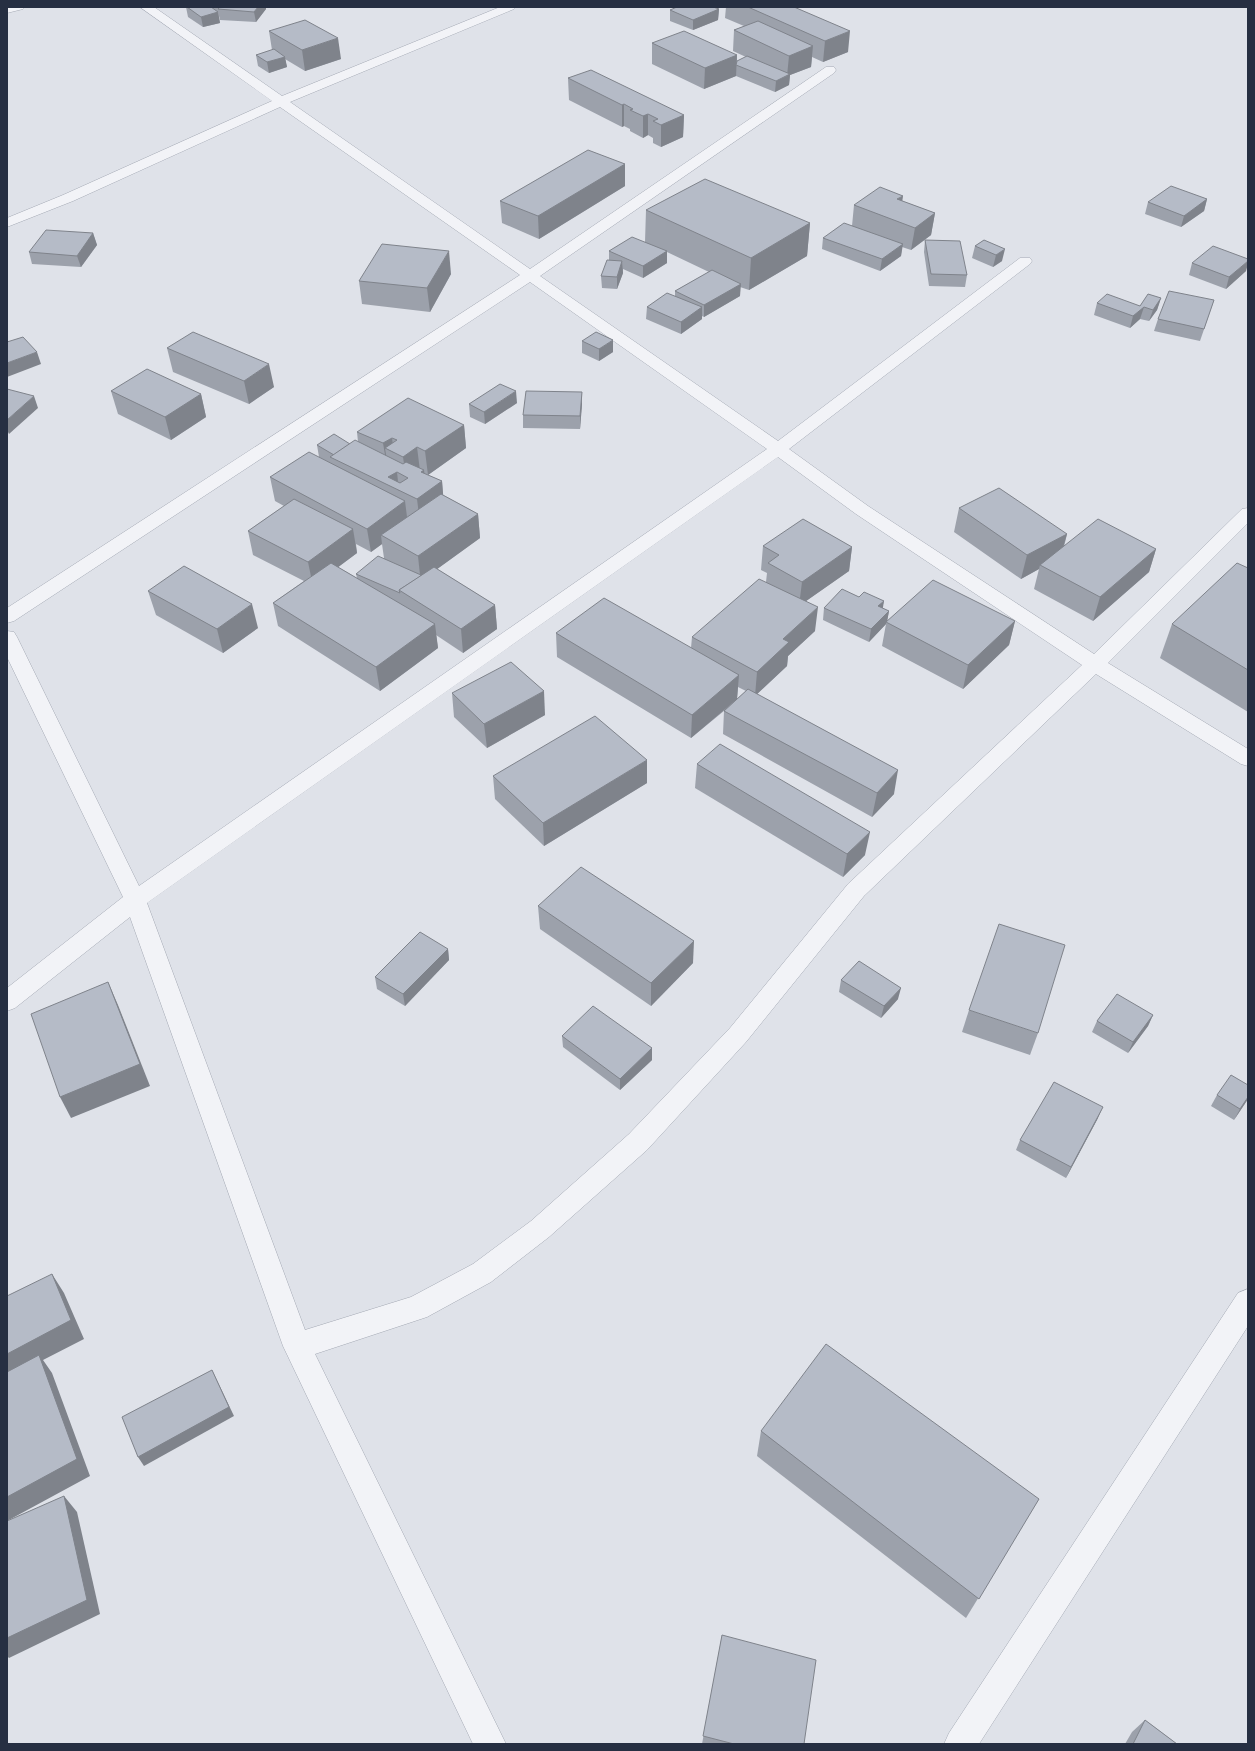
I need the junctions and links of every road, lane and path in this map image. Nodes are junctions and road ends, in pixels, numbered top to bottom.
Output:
1 (19, 7) edge
2 (146, 7) edge
3 (510, 7) edge
4 (7, 10) edge
5 (830, 70) dead end
6 (282, 101) junction
7 (7, 223) edge
8 (1025, 261) dead end
9 (531, 275) junction
10 (778, 449) junction
11 (1248, 513) edge
12 (7, 617) edge
13 (7, 637) edge
14 (1095, 664) junction
15 (1248, 759) edge
16 (135, 900) junction
17 (7, 1001) edge
18 (1248, 1302) edge
19 (297, 1346) junction
20 (490, 1744) edge
21 (960, 1744) edge

1 - 4 street
2 - 6 street
3 - 6 street
5 - 9 street
6 - 7 street
6 - 9 street
8 - 10 street
9 - 10 street
9 - 12 street
10 - 14 street
10 - 16 street
11 - 14 street
13 - 16 street
14 - 15 street
14 - 19 street
16 - 17 street
16 - 19 street
18 - 21 street
19 - 20 street

